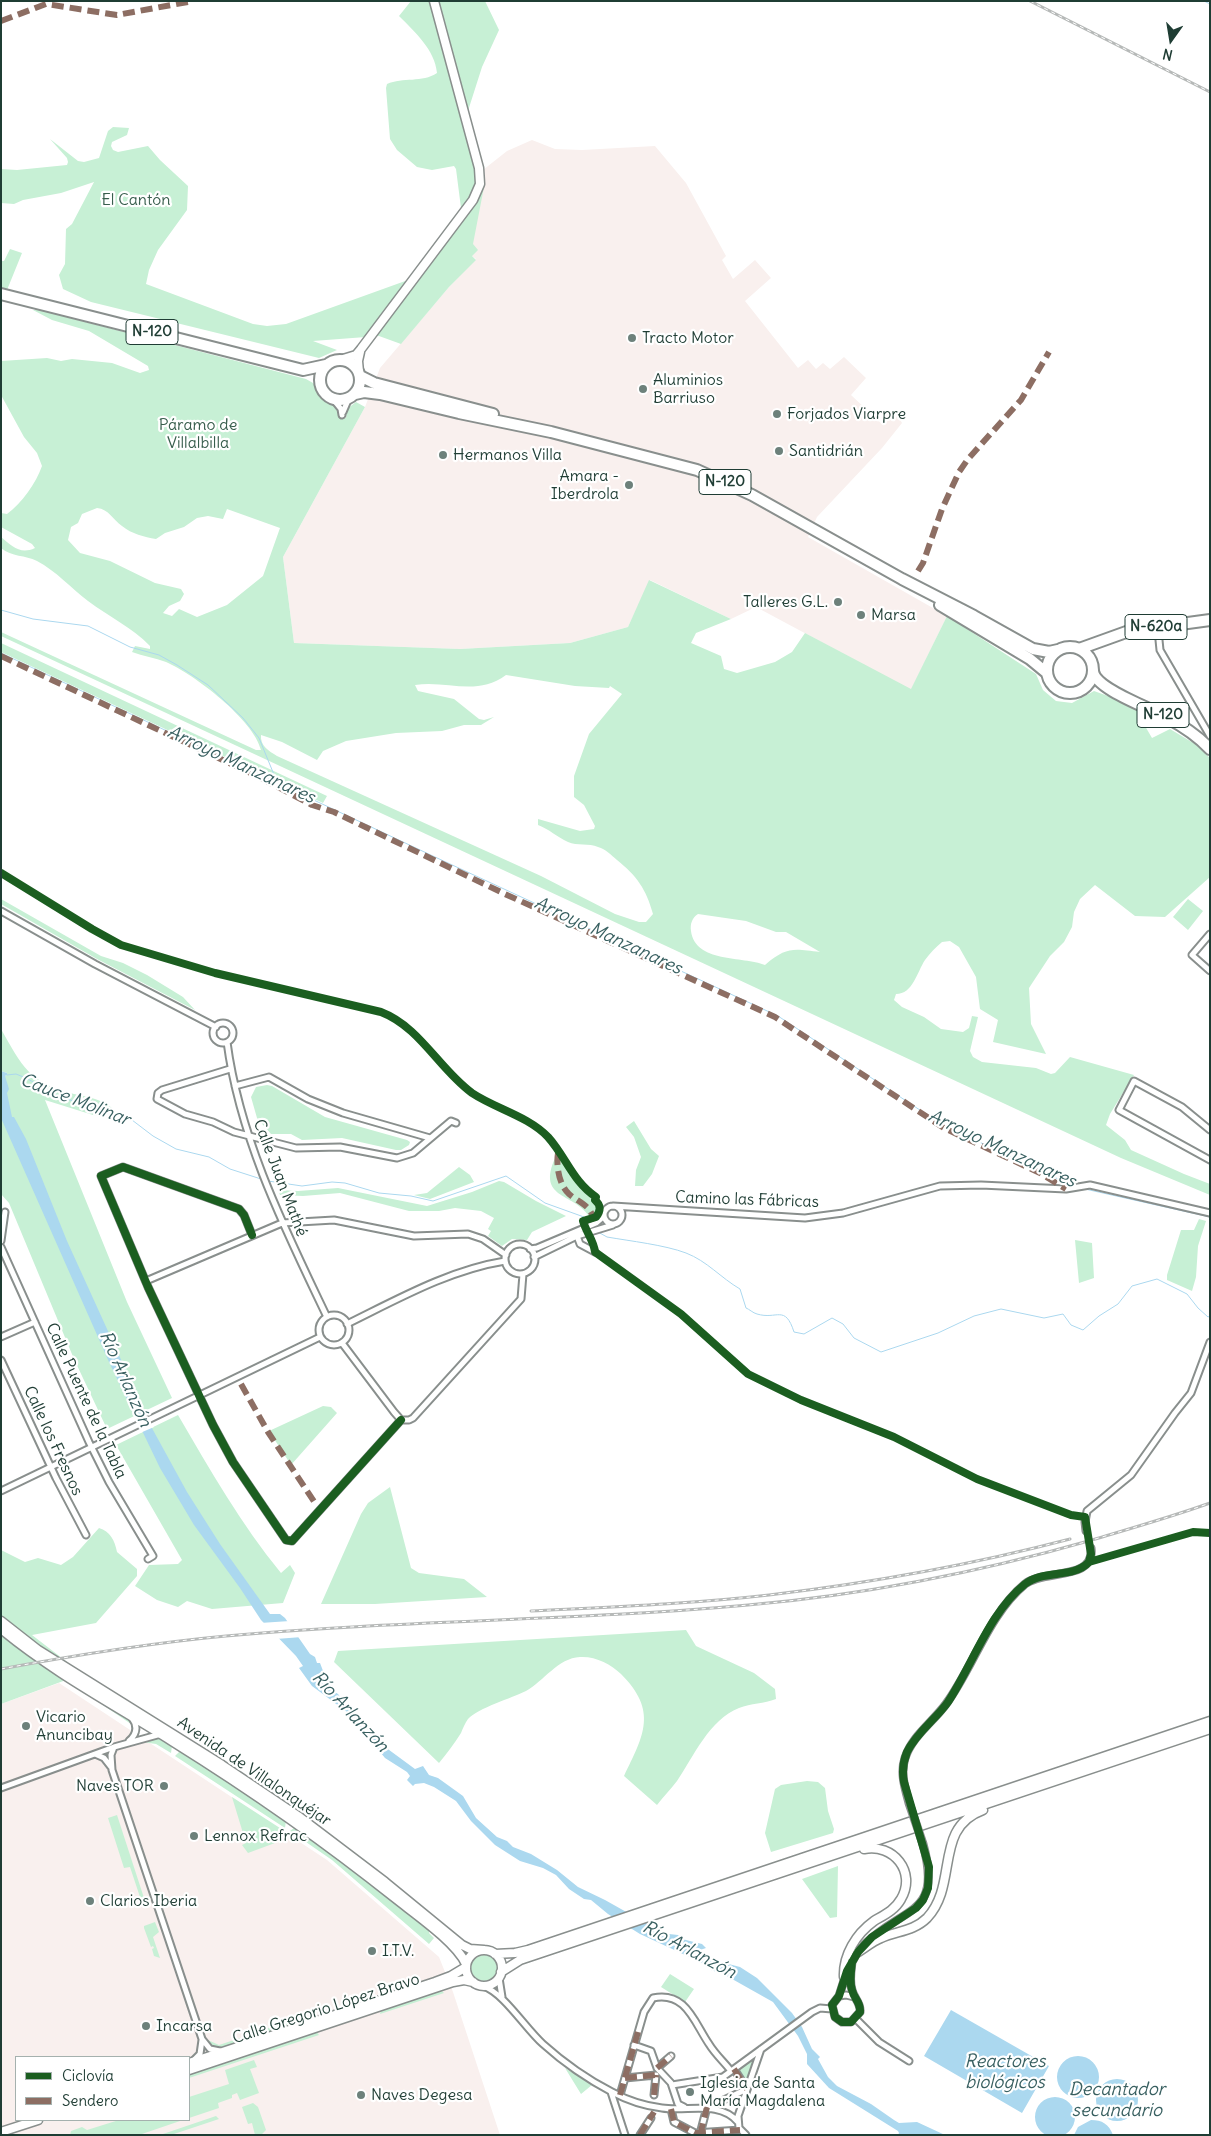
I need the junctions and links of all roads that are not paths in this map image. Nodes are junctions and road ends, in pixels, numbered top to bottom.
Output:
1 (434, 1) edge
2 (1, 294) edge
3 (361, 349) junction
4 (343, 360) junction
5 (326, 365) junction
6 (303, 370) junction
7 (360, 374) junction
8 (321, 386) junction
9 (352, 396) junction
10 (333, 399) junction
11 (551, 432) junction
12 (885, 570) junction
13 (1210, 620) edge
14 (1162, 627) junction
15 (1104, 640) junction
16 (1079, 649) junction
17 (1058, 650) junction
18 (1093, 669) junction
19 (1047, 673) junction
20 (1082, 689) junction
21 (1111, 690) junction
22 (1210, 736) edge
23 (1210, 749) edge
24 (1, 911) edge
25 (1210, 934) edge
26 (1210, 971) edge
27 (216, 1027) junction
28 (227, 1042) junction
29 (230, 1069) junction
30 (235, 1086) junction
31 (456, 1123) dead end
32 (1210, 1130) edge
33 (249, 1136) junction
34 (430, 1138) junction
35 (1210, 1160) edge
36 (613, 1206) junction
37 (635, 1207) junction
38 (5, 1212) dead end
39 (1210, 1213) edge
40 (622, 1216) junction
41 (603, 1217) junction
42 (282, 1223) junction
43 (614, 1225) junction
44 (587, 1229) junction
45 (252, 1235) junction
46 (577, 1236) junction
47 (1, 1241) edge
48 (1, 1247) edge
49 (530, 1249) junction
50 (595, 1252) dead end
51 (534, 1257) junction
52 (505, 1258) junction
53 (523, 1274) junction
54 (146, 1281) junction
55 (327, 1317) junction
56 (35, 1322) junction
57 (347, 1324) junction
58 (1, 1336) edge
59 (320, 1337) junction
60 (1210, 1342) edge
61 (342, 1343) junction
62 (1, 1360) edge
63 (199, 1396) junction
64 (403, 1420) junction
65 (92, 1448) junction
66 (50, 1468) junction
67 (1, 1491) edge
68 (1086, 1531) tunnel mouth
69 (86, 1532) dead end
70 (1091, 1548) tunnel mouth
71 (148, 1559) dead end
72 (1, 1621) edge
73 (1, 1629) edge
74 (130, 1715) junction
75 (1210, 1721) edge
76 (1210, 1729) edge
77 (161, 1734) junction
78 (128, 1742) junction
79 (114, 1747) junction
80 (94, 1754) junction
81 (112, 1770) junction
82 (1, 1788) edge
83 (1008, 1797) junction
84 (848, 1850) junction
85 (484, 1950) junction
86 (858, 1952) junction
87 (495, 1954) junction
88 (852, 1962) junction
89 (466, 1965) junction
90 (500, 1975) junction
91 (844, 1977) junction
92 (473, 1982) junction
93 (483, 1986) junction
94 (839, 1996) junction
95 (502, 1997) junction
96 (854, 1997) junction
97 (832, 2009) junction
98 (856, 2018) junction
99 (202, 2039) junction
100 (634, 2045) junction
101 (761, 2049) junction
102 (223, 2052) junction
103 (671, 2056) dead end
104 (751, 2056) junction
105 (757, 2060) junction
106 (909, 2061) dead end
107 (190, 2062) edge
108 (190, 2063) edge
109 (190, 2070) edge
110 (733, 2070) junction
111 (657, 2071) junction
112 (625, 2078) junction
113 (672, 2085) junction
114 (747, 2089) junction
115 (611, 2092) junction
116 (737, 2094) junction
117 (620, 2095) junction
118 (654, 2095) dead end
119 (744, 2100) junction
120 (719, 2104) junction
121 (675, 2107) junction
122 (707, 2107) junction
123 (718, 2111) junction
124 (651, 2118) dead end
125 (737, 2119) junction
126 (18, 2121) edge
127 (35, 2121) edge
128 (1, 2126) edge
129 (740, 2130) junction
130 (1, 2132) edge
131 (725, 2133) edge
132 (700, 2134) edge
133 (625, 2135) edge
134 (640, 2135) edge
135 (746, 2135) edge

1 - 3 main road
2 - 6 highway, N-120
3 - 4 main road
3 - 7 main road
4 - 5 highway, N-120
4 - 7 highway, N-120
5 - 6 highway, N-120
5 - 8 highway
6 - 8 highway, N-120
7 - 9 highway
7 - 11 highway, N-120
8 - 10 highway, N-120
9 - 10 highway, N-120
9 - 10 street
9 - 11 highway, N-120
11 - 12 highway, N-120
12 - 17 highway, N-120
12 - 19 highway, N-120
13 - 14 highway, N-620a
14 - 15 highway, N-620a
14 - 22 street
15 - 16 highway, N-620a
15 - 18 highway, N-620a
16 - 17 highway, N-120
16 - 18 highway, N-120
17 - 19 highway
18 - 20 highway
18 - 21 highway, N-120
19 - 20 highway, N-120
20 - 21 highway, N-120
21 - 23 highway, N-120
24 - 27 street
25 - 26 street
27 - 28 street
27 - 28 street
28 - 29 street, Calle Juan Mathé
29 - 30 street, Calle Juan Mathé
29 - 33 street
30 - 33 street, Calle Juan Mathé
30 - 34 street
31 - 34 street
32 - 35 street
33 - 34 street
33 - 42 street, Calle Juan Mathé
36 - 37 street, Camino las Fábricas
36 - 40 street
36 - 41 street
37 - 39 street, Camino las Fábricas
37 - 40 street
38 - 47 street
40 - 43 street
41 - 43 street
41 - 44 street
42 - 45 street
42 - 52 street
42 - 55 street, Calle Juan Mathé
43 - 44 street
44 - 46 street
44 - 49 street
45 - 54 street
45 - 54 street
46 - 50 street
46 - 51 street
48 - 56 street, Calle Puente de la Tabla
49 - 51 street
49 - 52 street
51 - 53 street
52 - 53 street
52 - 57 street
53 - 64 street
54 - 63 street
55 - 57 street
55 - 59 street
56 - 58 street
56 - 65 street, Calle Puente de la Tabla
57 - 61 street
59 - 61 street
59 - 63 street
60 - 68 street
61 - 64 street
62 - 66 street, Calle los Fresnos
63 - 64 street
63 - 65 street
65 - 66 street
65 - 71 street, Calle Puente de la Tabla
66 - 67 street
66 - 69 street, Calle los Fresnos
70 - 86 street, bridge
72 - 85 main road, Avenida de Villalonquéjar
73 - 74 main road, Avenida de Villalonquéjar
74 - 77 main road, Avenida de Villalonquéjar
74 - 78 street
75 - 87 main road
76 - 83 main road
77 - 78 street
77 - 89 main road, Avenida de Villalonquéjar
78 - 79 street
79 - 80 street
79 - 81 street
80 - 81 street
80 - 82 street
81 - 99 street
83 - 84 main road
83 - 86 main road
84 - 90 main road
84 - 91 main road
85 - 87 main road
85 - 89 main road
86 - 88 street
87 - 90 main road
88 - 91 street
88 - 96 street
89 - 92 main road
89 - 102 main road, Calle Gregorio López Bravo
90 - 93 main road
90 - 95 street
91 - 94 street
92 - 93 main road
92 - 109 main road, Calle Gregorio López Bravo
93 - 95 street
94 - 96 street
94 - 97 street
95 - 115 street
96 - 98 street
97 - 98 street
97 - 101 street
98 - 106 street
99 - 102 street
99 - 107 street
100 - 110 street
100 - 111 street
100 - 112 street
101 - 104 street
101 - 105 street
102 - 108 main road, Calle Gregorio López Bravo
103 - 111 street
104 - 105 street
104 - 110 street
105 - 114 street
110 - 113 street
110 - 114 street
111 - 112 street
111 - 113 street
111 - 118 street
112 - 117 street
113 - 121 street
114 - 116 street
114 - 119 street
115 - 117 street
115 - 133 street
116 - 119 street
116 - 120 street
117 - 121 street
119 - 125 street
120 - 122 street
120 - 123 street
121 - 122 street
121 - 132 street
122 - 123 street
122 - 132 street
123 - 125 street
124 - 134 street
125 - 129 street
126 - 128 main road
127 - 130 main road
129 - 131 street
129 - 135 street
131 - 132 street

